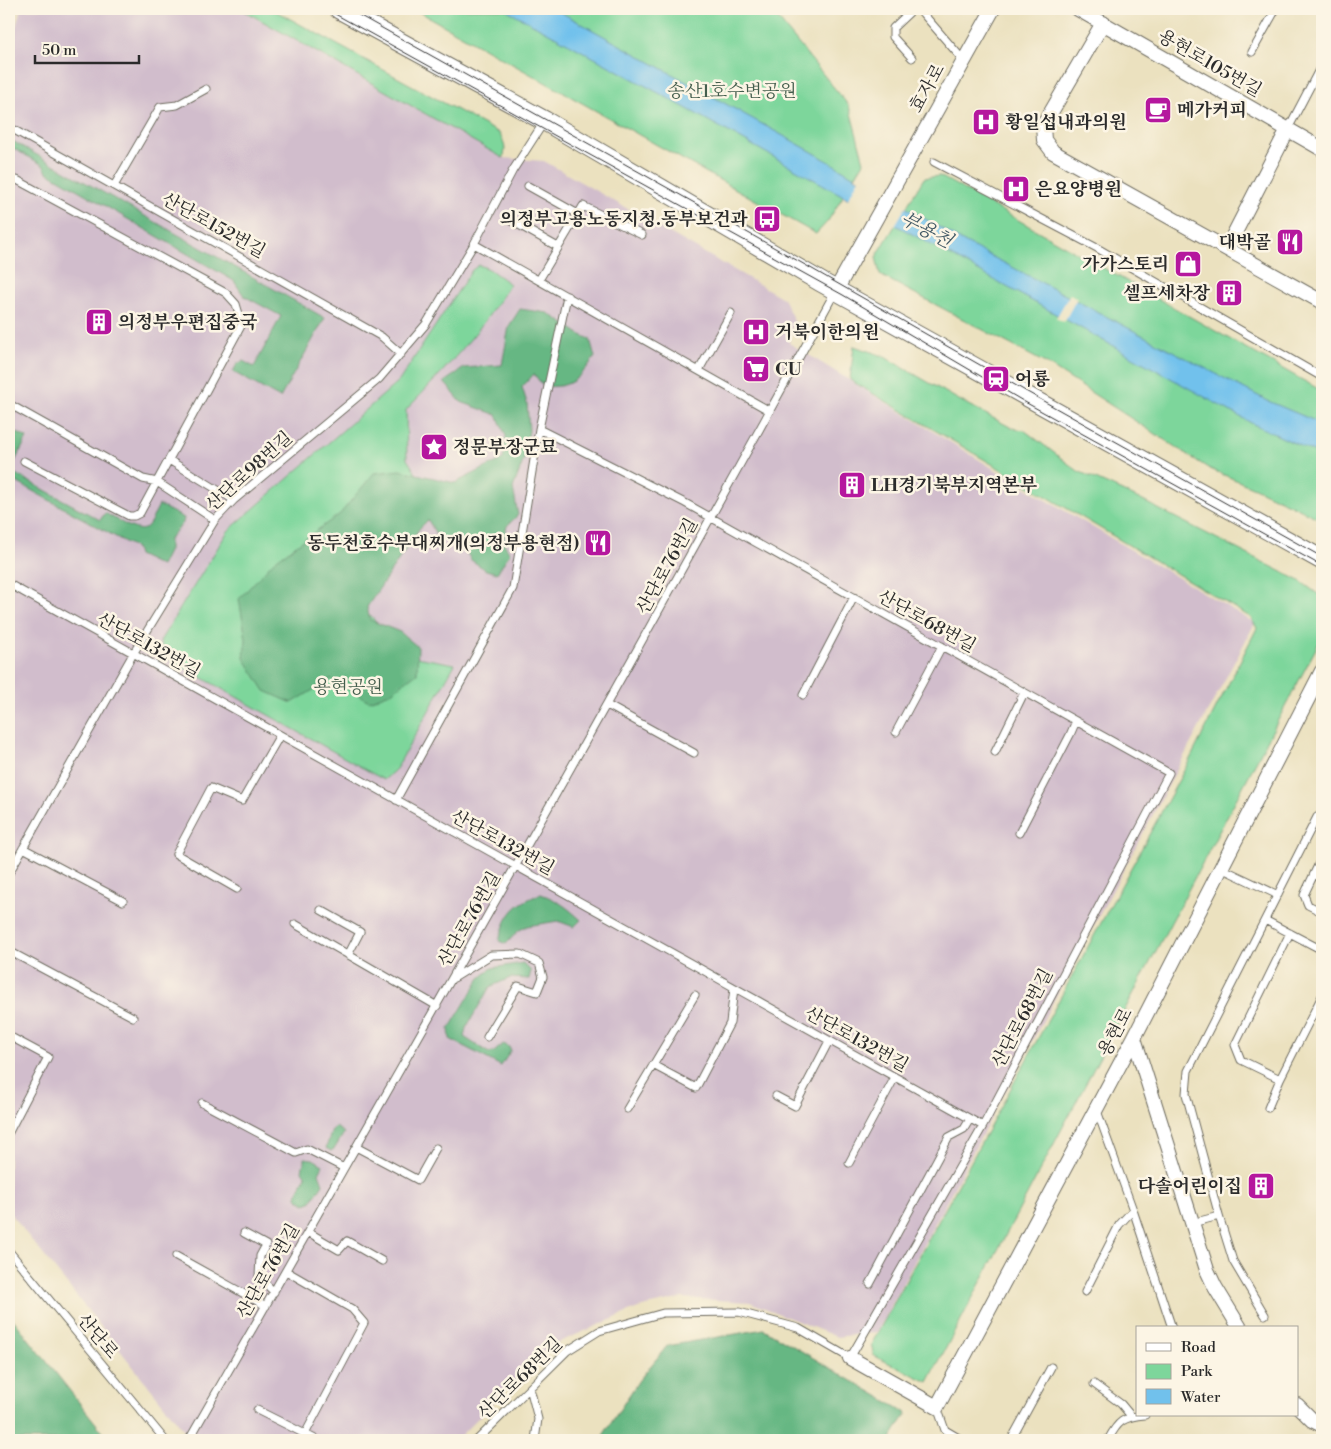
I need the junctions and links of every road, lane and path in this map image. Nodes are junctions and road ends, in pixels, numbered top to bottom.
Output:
1 (339, 9) edge
2 (913, 9) edge
3 (919, 9) edge
4 (993, 9) edge
5 (1078, 9) edge
6 (1276, 9) edge
7 (1102, 23) junction
8 (1252, 52) dead end
9 (912, 58) dead end
10 (964, 61) junction
11 (1322, 64) edge
12 (206, 89) dead end
13 (545, 121) junction
14 (9, 127) edge
15 (1288, 129) junction
16 (1322, 149) edge
17 (934, 162) dead end
18 (9, 180) edge
19 (114, 186) junction
20 (528, 186) dead end
21 (578, 214) junction
22 (510, 220) dead end
23 (642, 235) dead end
24 (474, 244) junction
25 (558, 247) junction
26 (1227, 248) junction
27 (539, 280) junction
28 (836, 290) junction
29 (567, 296) junction
30 (1322, 302) edge
31 (730, 313) dead end
32 (401, 354) junction
33 (699, 370) junction
34 (1322, 377) edge
35 (9, 404) edge
36 (770, 410) junction
37 (539, 429) junction
38 (169, 460) junction
39 (24, 461) dead end
40 (157, 482) junction
41 (234, 500) junction
42 (711, 518) junction
43 (215, 520) junction
44 (1322, 560) edge
45 (9, 584) edge
46 (854, 598) junction
47 (942, 646) junction
48 (133, 654) junction
49 (1322, 671) edge
50 (1024, 693) junction
51 (803, 695) dead end
52 (607, 705) junction
53 (1076, 721) junction
54 (896, 732) dead end
55 (280, 735) junction
56 (995, 752) dead end
57 (694, 753) dead end
58 (396, 800) junction
59 (1322, 814) edge
60 (1019, 833) dead end
61 (23, 848) junction
62 (1322, 856) edge
63 (516, 867) junction
64 (1221, 868) junction
65 (1319, 871) edge
66 (9, 873) edge
67 (237, 889) dead end
68 (1278, 895) junction
69 (123, 901) dead end
70 (321, 910) dead end
71 (1322, 912) edge
72 (1265, 920) junction
73 (295, 924) dead end
74 (1290, 933) junction
75 (1322, 950) edge
76 (9, 951) edge
77 (348, 955) junction
78 (452, 980) junction
79 (734, 988) junction
80 (695, 995) dead end
81 (1322, 996) edge
82 (437, 1006) junction
83 (133, 1017) dead end
84 (9, 1036) edge
85 (487, 1037) dead end
86 (1134, 1038) junction
87 (829, 1040) junction
88 (653, 1065) junction
89 (895, 1077) junction
90 (1280, 1080) junction
91 (776, 1096) dead end
92 (202, 1103) dead end
93 (1096, 1108) junction
94 (1268, 1108) dead end
95 (627, 1109) dead end
96 (970, 1119) junction
97 (983, 1126) junction
98 (9, 1132) edge
99 (356, 1147) junction
100 (436, 1148) dead end
101 (849, 1164) dead end
102 (344, 1168) junction
103 (1133, 1210) junction
104 (1219, 1216) junction
105 (1192, 1223) junction
106 (308, 1232) junction
107 (244, 1233) dead end
108 (9, 1251) edge
109 (176, 1256) dead end
110 (382, 1261) dead end
111 (286, 1271) junction
112 (870, 1284) dead end
113 (274, 1292) junction
114 (1085, 1292) dead end
115 (266, 1306) junction
116 (1266, 1315) dead end
117 (1171, 1326) edge
118 (1239, 1326) edge
119 (850, 1358) junction
120 (1051, 1367) dead end
121 (1094, 1384) dead end
122 (530, 1388) junction
123 (1298, 1406) edge
124 (936, 1407) junction
125 (257, 1410) dead end
126 (1131, 1416) junction
127 (1136, 1416) edge
128 (1322, 1425) edge
129 (305, 1434) junction
130 (165, 1440) edge
131 (189, 1440) edge
132 (317, 1440) edge
133 (477, 1440) edge
134 (535, 1440) edge
135 (962, 1440) edge
136 (1011, 1440) edge
137 (1108, 1440) edge

1 - 13 main road
2 - 9 lane
3 - 10 lane
4 - 10 street, 효자로
5 - 7 street, 용현로105번길
6 - 8 lane
7 - 15 street, 용현로105번길
7 - 26 street
10 - 28 street, 효자로
11 - 15 lane
12 - 19 lane
13 - 24 lane, 산단로98번길
13 - 28 main road
14 - 19 lane, 산단로152번길
15 - 16 street, 용현로105번길
15 - 26 street
17 - 34 lane
18 - 38 lane
19 - 32 lane, 산단로152번길
20 - 21 lane
21 - 23 lane
21 - 25 lane
22 - 25 lane
24 - 27 lane
24 - 32 lane, 산단로98번길
25 - 27 lane
26 - 30 street
27 - 29 lane
28 - 36 lane, 산단로76번길
28 - 44 main road
29 - 33 lane
29 - 37 lane
31 - 33 lane
32 - 41 lane, 산단로98번길
33 - 36 lane
35 - 40 lane
36 - 42 lane, 산단로76번길
37 - 42 lane, 산단로68번길
37 - 58 lane
38 - 40 lane
38 - 41 lane
39 - 40 lane
40 - 43 lane
41 - 43 lane, 산단로98번길
42 - 46 lane, 산단로68번길
42 - 52 lane, 산단로76번길
43 - 48 lane, 산단로98번길
45 - 48 lane, 산단로132번길
46 - 47 lane, 산단로68번길
46 - 51 lane
47 - 50 lane, 산단로68번길
47 - 54 lane
48 - 55 lane, 산단로132번길
48 - 61 lane, 산단로98번길
49 - 64 street, 용현로
50 - 53 lane, 산단로68번길
50 - 56 lane
52 - 57 lane
52 - 63 lane, 산단로76번길
53 - 60 lane
53 - 97 lane, 산단로68번길
55 - 58 lane, 산단로132번길
55 - 67 lane
58 - 63 lane, 산단로132번길
59 - 68 lane
61 - 66 lane, 산단로98번길
61 - 69 lane
62 - 65 lane
63 - 78 lane, 산단로76번길
63 - 79 lane, 산단로132번길
64 - 68 lane
64 - 86 street, 용현로
65 - 71 lane
68 - 72 lane
70 - 77 lane
72 - 74 lane
72 - 104 lane
73 - 77 lane
74 - 75 lane
74 - 90 lane
76 - 83 lane
77 - 82 lane
78 - 82 lane, 산단로76번길
78 - 85 lane
79 - 87 lane, 산단로132번길
79 - 88 lane
80 - 88 lane
81 - 90 lane
82 - 99 lane, 산단로76번길
84 - 98 lane
86 - 93 street, 용현로
86 - 105 street
87 - 89 lane, 산단로132번길
87 - 91 lane
88 - 95 lane
89 - 96 lane, 산단로132번길
89 - 101 lane
90 - 94 lane
92 - 102 lane
93 - 103 lane
93 - 124 street, 용현로
96 - 97 lane, 산단로132번길
96 - 112 lane
97 - 119 lane, 산단로68번길
99 - 100 lane
99 - 102 lane, 산단로76번길
102 - 106 lane, 산단로76번길
103 - 114 lane
103 - 117 lane
104 - 105 lane
104 - 116 lane
105 - 118 street
106 - 110 lane
106 - 111 lane, 산단로76번길
107 - 113 lane
108 - 130 lane, 산단로
109 - 115 lane
111 - 113 lane, 산단로76번길
111 - 129 lane
113 - 115 lane, 산단로76번길
115 - 131 lane, 산단로76번길
119 - 122 lane, 산단로68번길
119 - 124 street
120 - 136 lane
121 - 126 lane
122 - 133 lane, 산단로68번길
122 - 134 lane
123 - 128 street
124 - 135 lane
125 - 129 lane
126 - 127 lane
126 - 137 lane
129 - 132 lane

